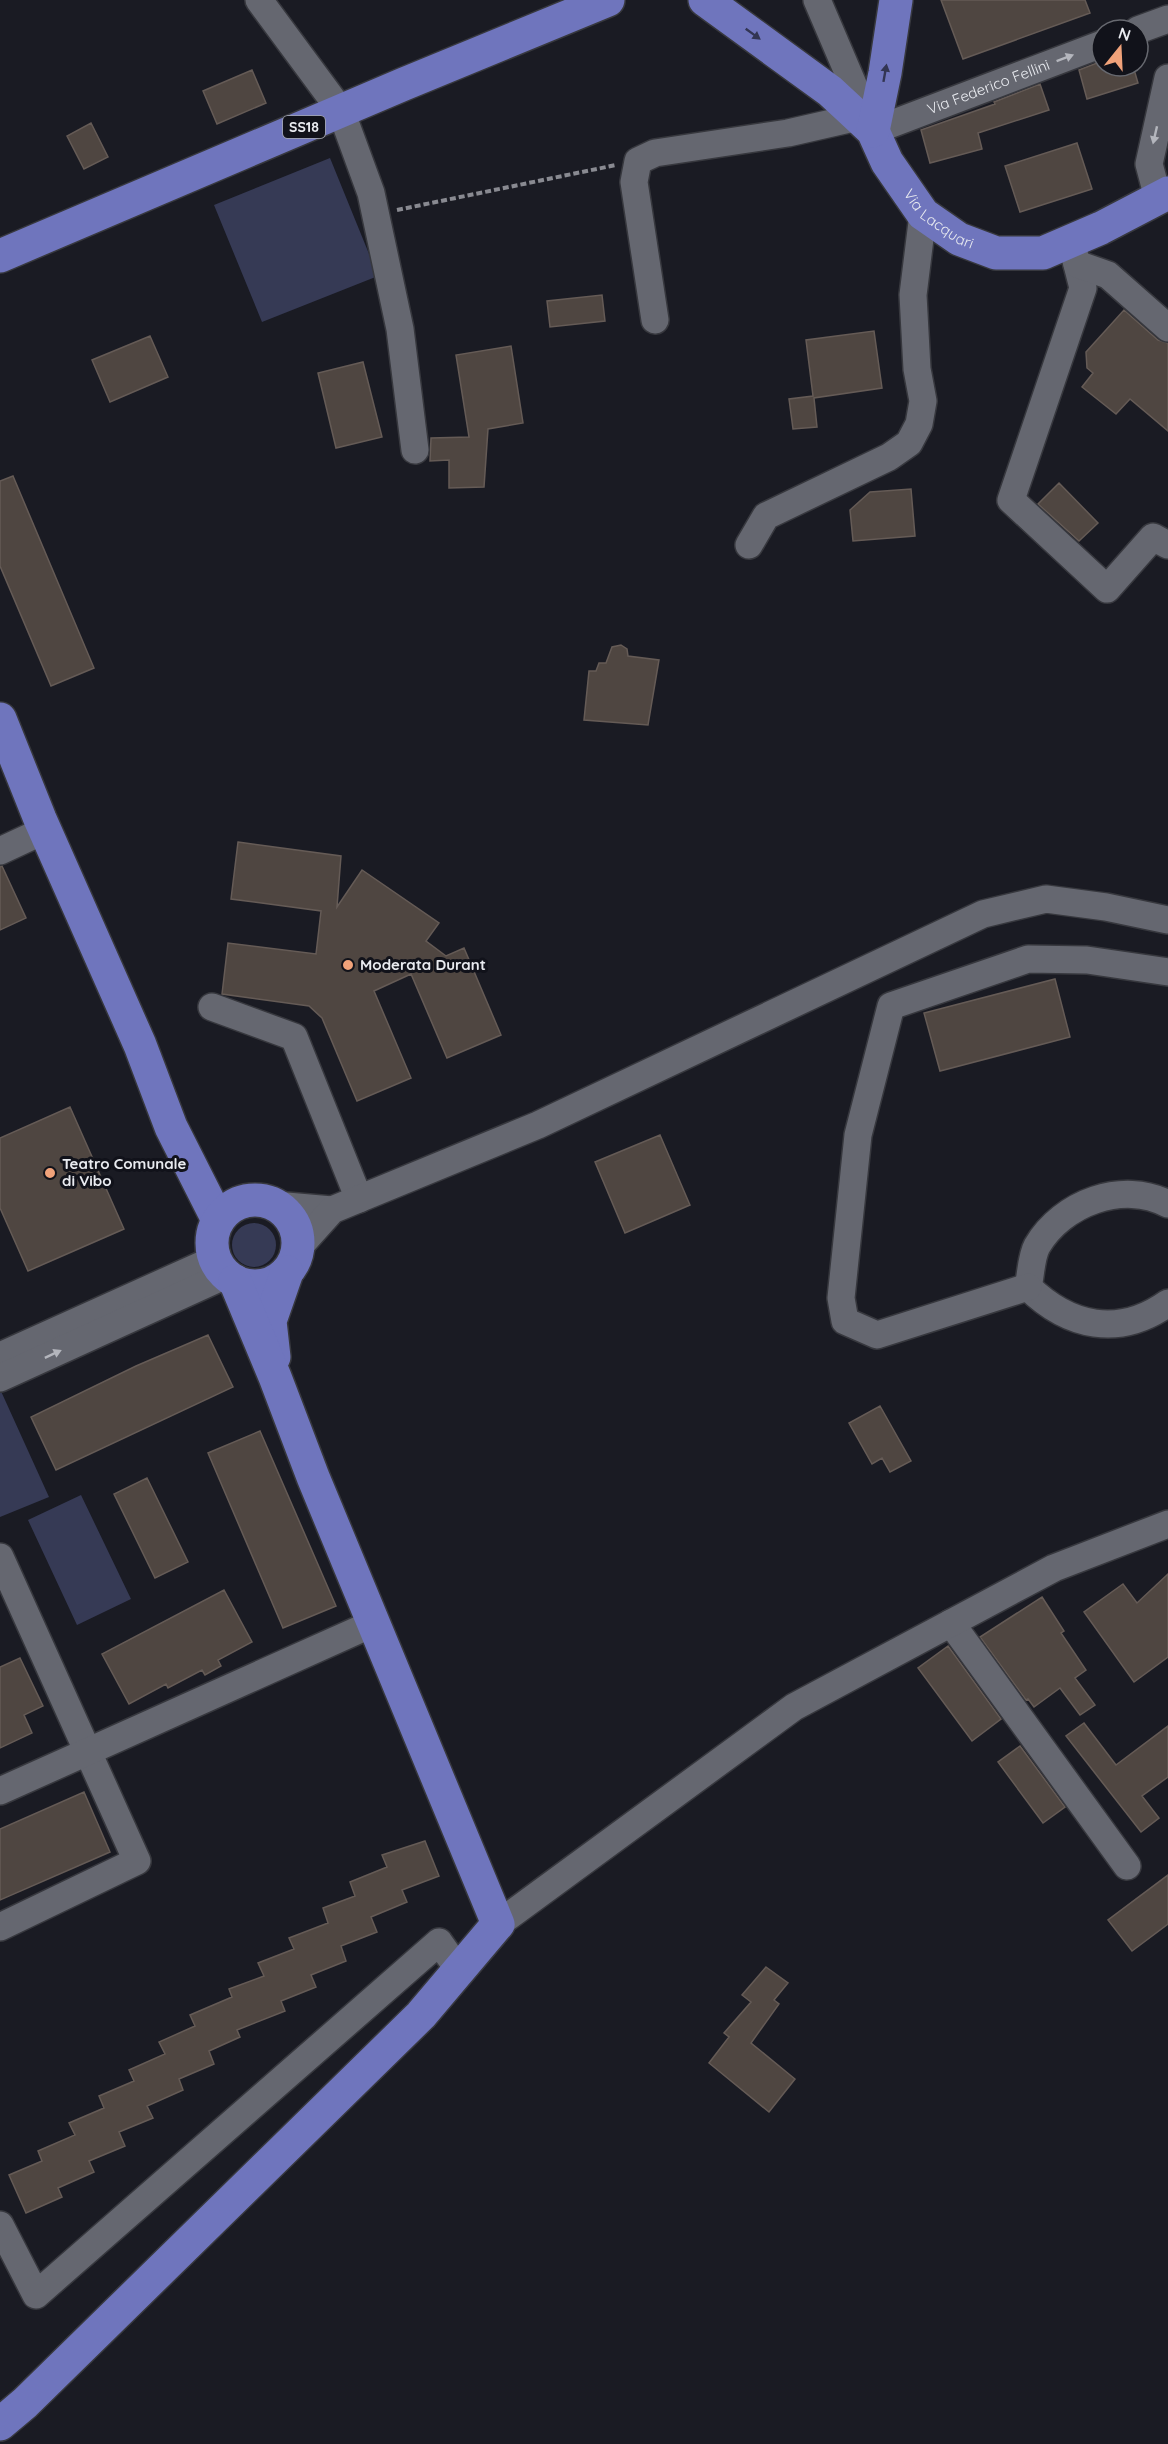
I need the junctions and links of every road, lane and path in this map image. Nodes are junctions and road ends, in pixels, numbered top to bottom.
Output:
1 (259, 0) edge
2 (608, 0) edge
3 (705, 0) edge
4 (817, 0) edge
5 (896, 0) edge
6 (1168, 19) edge
7 (1150, 26) edge
8 (1090, 48) edge
9 (1168, 78) edge
10 (341, 111) junction
11 (865, 124) junction
12 (638, 161) junction
13 (1163, 195) edge
14 (375, 214) junction
15 (923, 214) junction
16 (1074, 253) junction
17 (0, 256) edge
18 (655, 320) dead end
19 (1168, 328) edge
20 (415, 450) dead end
21 (1168, 544) edge
22 (749, 545) dead end
23 (0, 719) edge
24 (45, 830) junction
25 (0, 851) edge
26 (1168, 920) edge
27 (887, 960) junction
28 (1168, 972) edge
29 (891, 1006) junction
30 (212, 1007) dead end
31 (171, 1127) junction
32 (358, 1199) junction
33 (266, 1203) junction
34 (1168, 1204) edge
35 (332, 1210) junction
36 (221, 1255) junction
37 (292, 1260) junction
38 (1028, 1287) junction
39 (1168, 1303) edge
40 (0, 1339) edge
41 (0, 1356) edge
42 (275, 1377) junction
43 (0, 1378) edge
44 (1168, 1524) edge
45 (0, 1557) edge
46 (374, 1623) junction
47 (951, 1623) junction
48 (88, 1752) junction
49 (0, 1791) edge
50 (1127, 1866) dead end
51 (498, 1924) junction
52 (0, 1926) edge
53 (459, 1970) junction
54 (0, 2225) edge
55 (0, 2424) edge

1 - 10 street
2 - 10 main road, SS18
3 -> 11 main road
4 - 11 street, Via Lacquari
11 -> 5 main road
6 - 7 street
11 -> 8 street, Via Federico Fellini
9 -> 13 street
10 - 14 street
10 - 17 main road, SS18
11 - 12 street, Via Federico Fellini
11 - 15 main road, Via Lacquari
12 - 14 path
12 - 18 street
13 - 16 main road, Via Lacquari
14 - 20 street
15 - 16 main road, Via Lacquari
15 - 22 street
16 - 19 street
16 - 21 street
23 - 24 main road
24 - 25 street
24 - 31 main road
26 - 27 street
27 - 29 street
27 - 32 street
28 - 29 street
29 - 38 street
30 - 32 street
31 - 33 main road
31 - 36 main road
32 - 35 street
33 - 35 street
33 - 36 main road
33 - 37 main road
34 - 38 street
35 - 37 street
36 - 37 main road
36 - 40 street
36 - 41 street
36 - 42 main road
43 -> 36 street
37 - 42 main road
38 - 39 street
42 - 46 main road
44 - 47 street
45 - 48 street
46 - 48 street
46 - 51 main road
47 - 50 street
47 - 51 street
48 - 49 street
48 - 52 street
51 - 53 main road
53 - 54 street
53 - 55 main road

